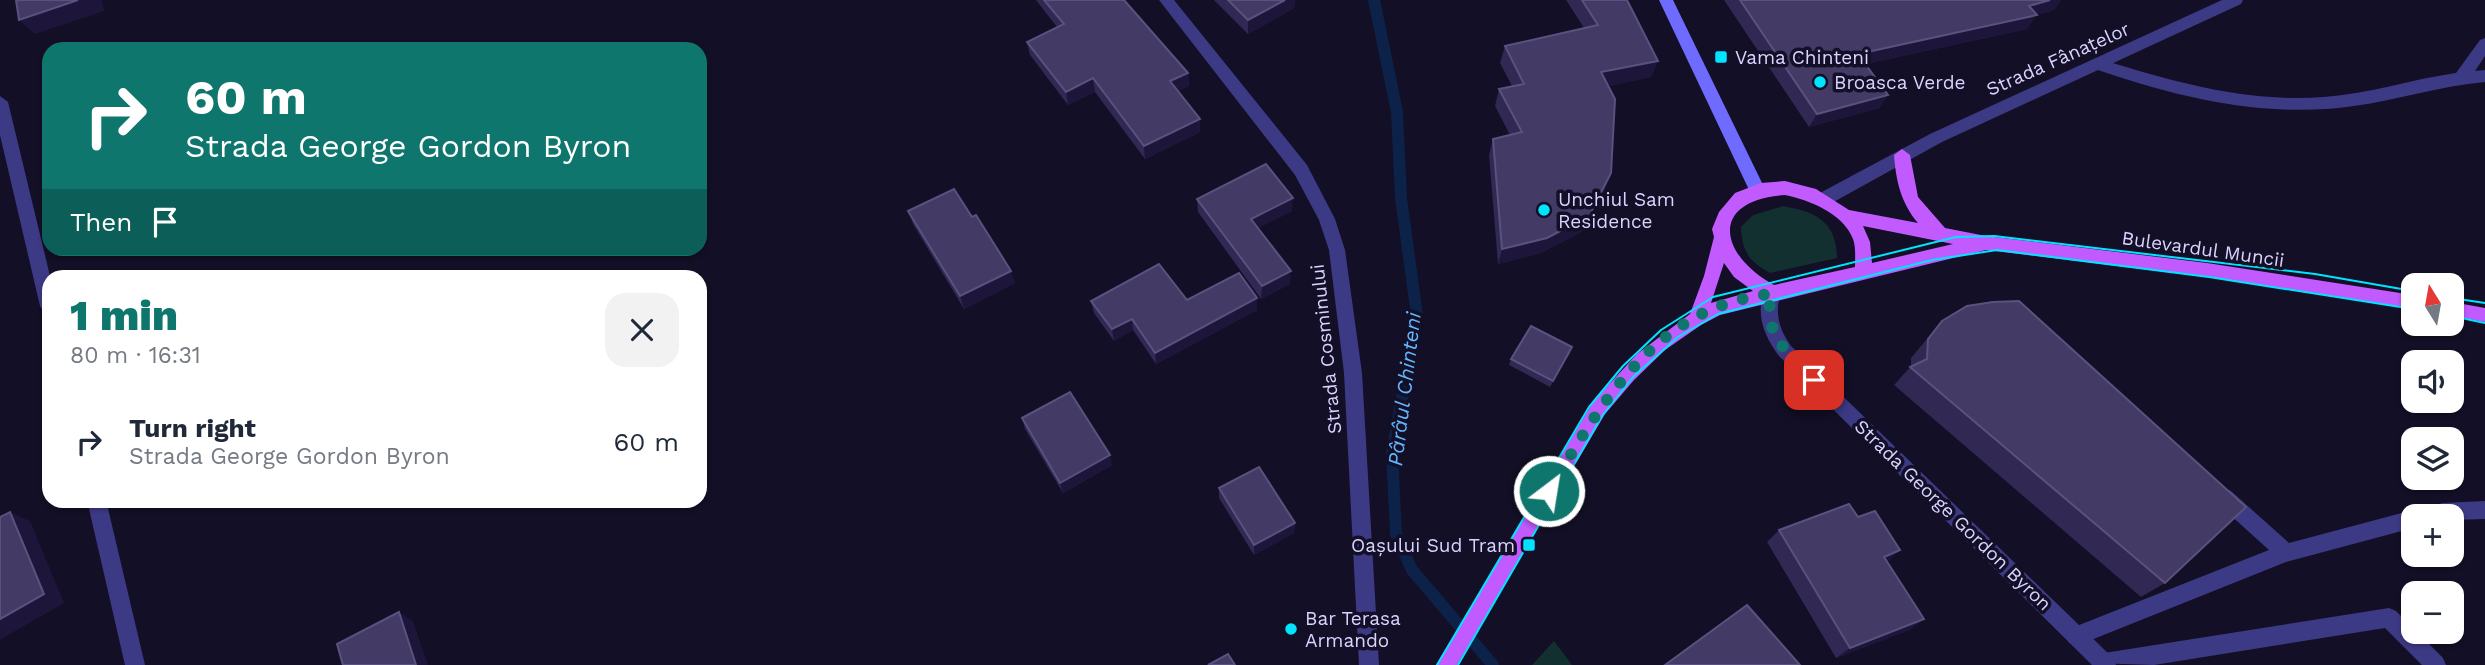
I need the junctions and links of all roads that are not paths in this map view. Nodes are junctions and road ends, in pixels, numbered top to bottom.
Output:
1 (1166, 0) edge
2 (1666, 0) edge
3 (2236, 0) edge
4 (2485, 44) edge
5 (2097, 64) junction
6 (2485, 76) edge
7 (2462, 77) junction
8 (0, 102) edge
9 (3, 130) edge
10 (1902, 155) junction
11 (1757, 189) junction
12 (1824, 199) junction
13 (1845, 216) junction
14 (1939, 233) junction
15 (1722, 236) junction
16 (1986, 243) junction
17 (1864, 269) junction
18 (42, 279) edge
19 (1772, 293) junction
20 (2401, 300) edge
21 (2464, 311) edge
22 (2485, 315) edge
23 (1697, 317) junction
24 (2206, 481) edge
25 (98, 508) edge
26 (2485, 510) edge
27 (2464, 511) edge
28 (2401, 522) edge
29 (2286, 553) junction
30 (2076, 636) junction
31 (2105, 664) edge
32 (135, 665) edge
33 (1369, 665) edge
34 (1446, 665) edge
35 (2436, 665) edge

1 - 33 street, Strada Cosminului
2 - 11 main road
3 - 5 street, Strada Fânațelor
4 - 7 street
5 - 7 street
5 - 10 street, Strada Fânațelor
6 - 7 street
8 - 9 street
9 - 18 street
10 - 12 street, Strada Fânațelor
10 - 14 main road
11 - 12 main road
11 - 15 main road
12 - 13 main road
13 - 14 main road, Bulevardul Muncii
13 - 17 main road
14 - 16 main road, Bulevardul Muncii
15 - 19 main road
15 - 23 main road
16 - 17 main road, Bulevardul Muncii
16 - 20 main road, Bulevardul Muncii
17 - 19 main road
19 - 23 main road
19 - 30 street, Strada George Gordon Byron
21 - 22 main road
23 - 34 main road
24 - 29 street
25 - 32 street
26 - 27 street
28 - 29 street
29 - 30 street
30 - 31 street, Strada George Gordon Byron
31 - 35 street

